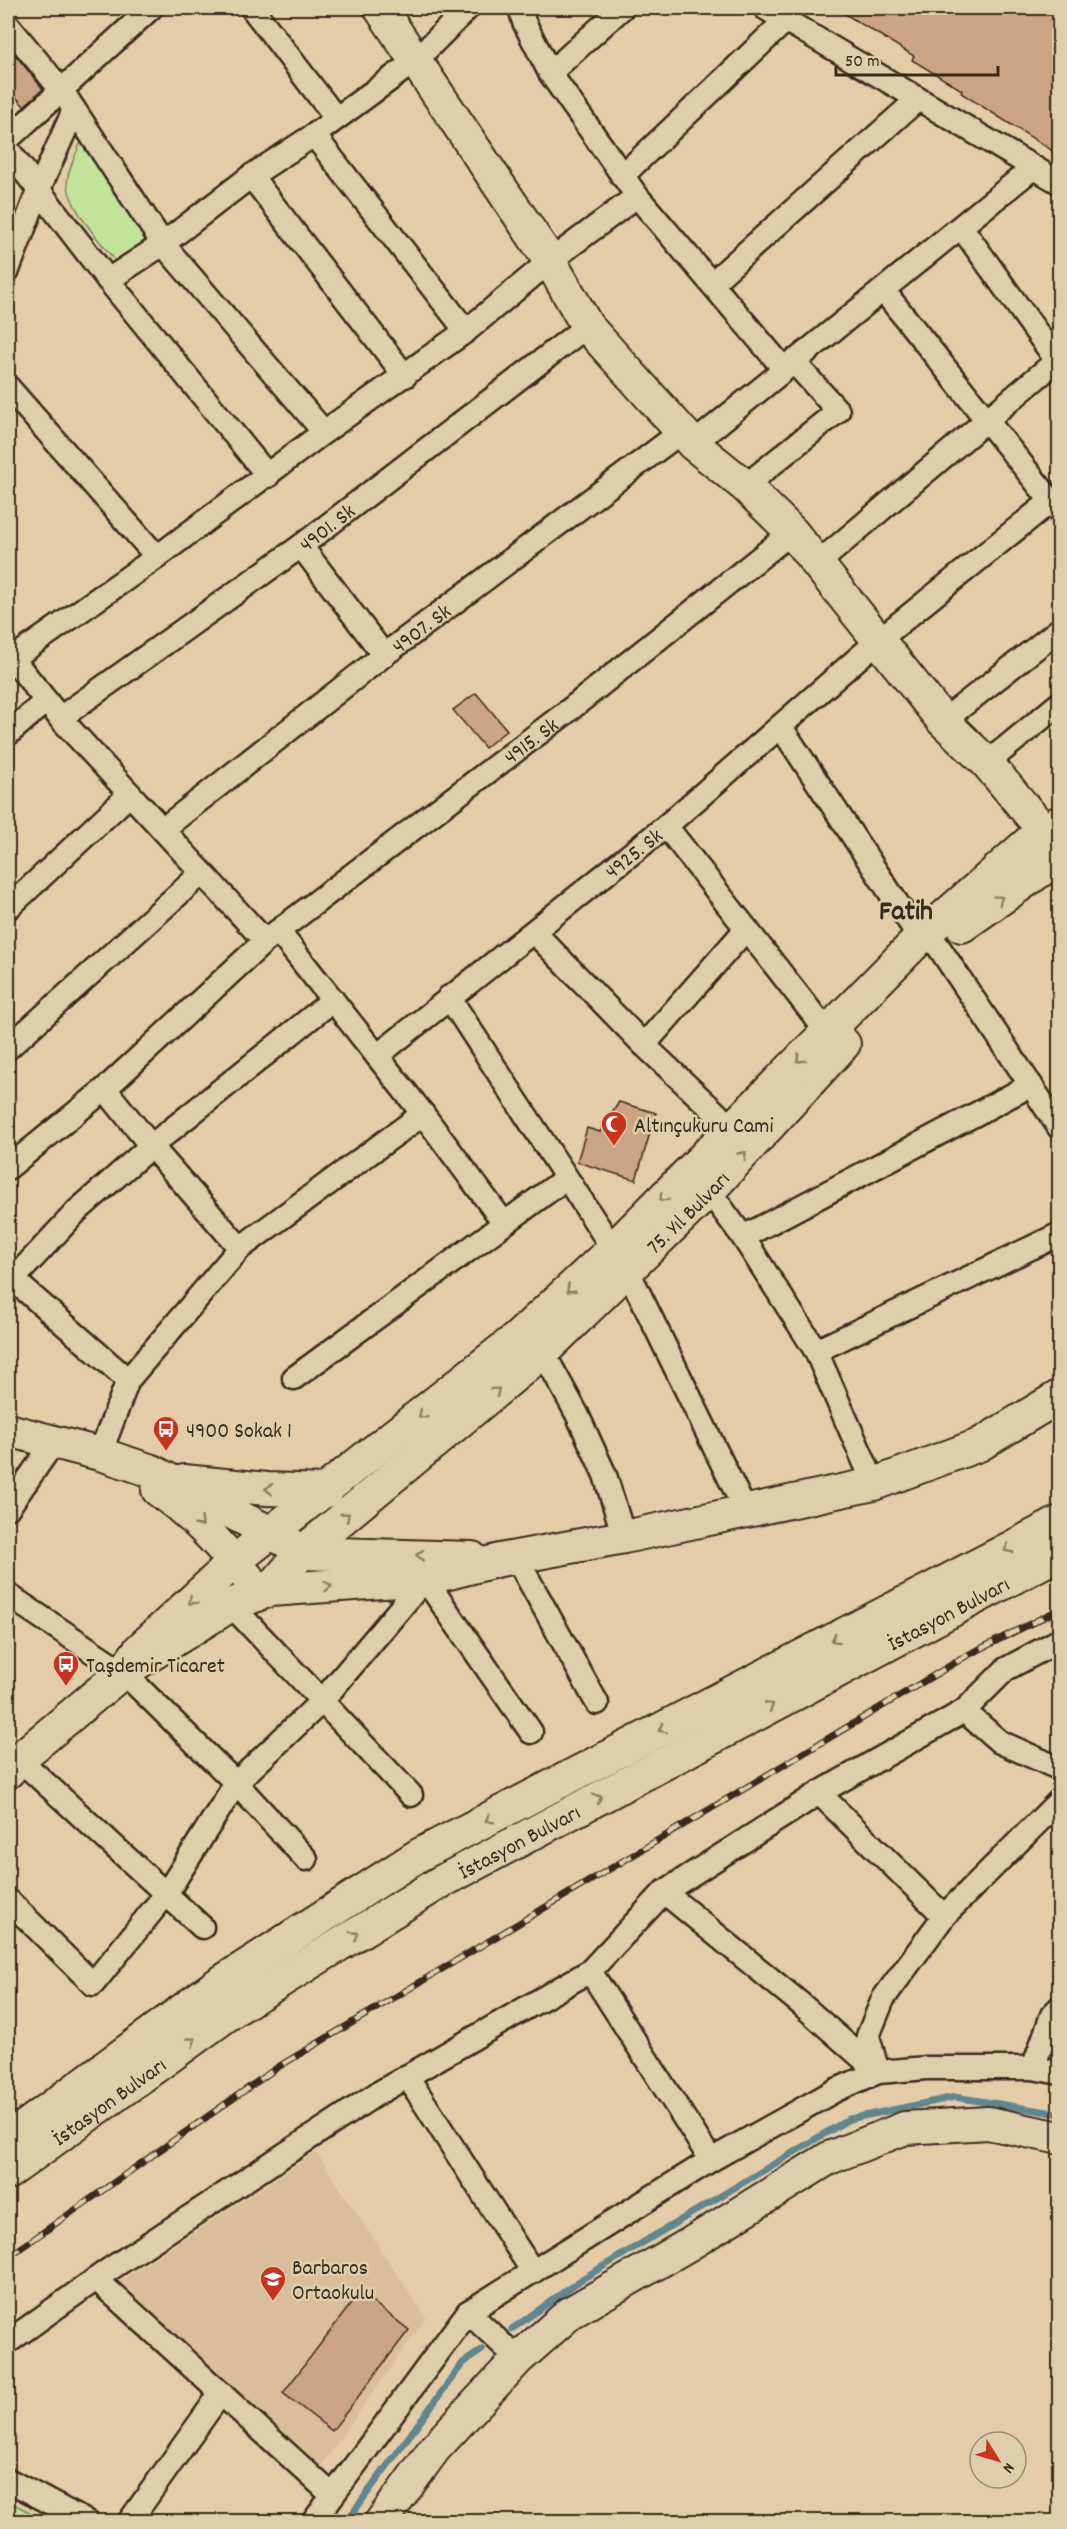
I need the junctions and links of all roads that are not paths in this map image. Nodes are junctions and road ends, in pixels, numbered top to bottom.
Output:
1 (151, 8) edge
2 (252, 8) edge
3 (380, 8) edge
4 (468, 8) edge
5 (520, 8) edge
6 (622, 8) edge
7 (765, 8) edge
8 (785, 21) junction
9 (8, 25) edge
10 (415, 61) junction
11 (550, 73) junction
12 (918, 99) junction
13 (68, 101) junction
14 (335, 117) junction
15 (314, 135) junction
16 (8, 140) edge
17 (8, 150) edge
18 (1033, 168) junction
19 (251, 176) junction
20 (622, 176) junction
21 (1059, 183) edge
22 (39, 189) junction
23 (637, 196) junction
24 (962, 228) junction
25 (163, 244) junction
26 (550, 261) junction
27 (8, 270) edge
28 (108, 280) junction
29 (712, 283) junction
30 (883, 290) junction
31 (587, 326) junction
32 (466, 332) junction
33 (1058, 361) edge
34 (788, 365) junction
35 (405, 376) junction
36 (8, 387) edge
37 (987, 422) junction
38 (324, 432) junction
39 (687, 438) junction
40 (268, 476) junction
41 (745, 486) junction
42 (1055, 507) edge
43 (792, 532) junction
44 (301, 546) junction
45 (157, 557) junction
46 (817, 564) junction
47 (1059, 629) edge
48 (880, 639) junction
49 (384, 655) junction
50 (10, 656) edge
51 (1059, 703) edge
52 (53, 710) junction
53 (943, 721) junction
54 (781, 727) junction
55 (8, 734) edge
56 (987, 763) junction
57 (130, 794) junction
58 (666, 826) junction
59 (1051, 826) edge
60 (163, 829) junction
61 (1059, 856) edge
62 (202, 873) junction
63 (8, 908) edge
64 (746, 928) junction
65 (534, 932) junction
66 (272, 936) junction
67 (929, 942) junction
68 (449, 997) junction
69 (333, 1000) junction
70 (827, 1032) junction
71 (644, 1045) junction
72 (8, 1048) edge
73 (377, 1056) junction
74 (1030, 1085) junction
75 (105, 1089) junction
76 (423, 1114) junction
77 (732, 1128) junction
78 (1059, 1129) edge
79 (151, 1146) junction
80 (8, 1168) edge
81 (565, 1179) junction
82 (709, 1191) junction
83 (504, 1223) junction
84 (1059, 1234) edge
85 (743, 1237) junction
86 (240, 1248) junction
87 (620, 1260) junction
88 (9, 1280) edge
89 (816, 1351) junction
90 (543, 1352) junction
91 (294, 1378) dead end
92 (128, 1380) junction
93 (1059, 1396) edge
94 (8, 1430) edge
95 (54, 1442) junction
96 (110, 1458) junction
97 (171, 1479) junction
98 (874, 1484) junction
99 (327, 1491) junction
100 (8, 1508) edge
101 (746, 1512) junction
102 (1059, 1522) edge
103 (271, 1533) junction
104 (624, 1537) junction
105 (1059, 1553) edge
106 (301, 1554) junction
107 (508, 1558) junction
108 (235, 1561) junction
109 (425, 1579) junction
110 (270, 1590) junction
111 (8, 1594) edge
112 (231, 1605) junction
113 (1059, 1640) edge
114 (123, 1672) junction
115 (322, 1701) junction
116 (597, 1703) dead end
117 (964, 1711) junction
118 (531, 1732) dead end
119 (11, 1766) edge
120 (1059, 1769) edge
121 (236, 1782) junction
122 (819, 1793) junction
123 (411, 1795) dead end
124 (1059, 1800) edge
125 (306, 1858) dead end
126 (664, 1892) junction
127 (166, 1894) junction
128 (8, 1900) edge
129 (944, 1916) junction
130 (202, 1927) dead end
131 (590, 1971) junction
132 (1059, 2007) edge
133 (1033, 2068) junction
134 (878, 2072) junction
135 (1059, 2073) edge
136 (407, 2076) junction
137 (1059, 2138) edge
138 (8, 2139) edge
139 (711, 2160) junction
140 (8, 2173) edge
141 (533, 2272) junction
142 (96, 2279) junction
143 (468, 2312) junction
144 (8, 2342) edge
145 (518, 2359) junction
146 (221, 2393) junction
147 (8, 2480) edge
148 (332, 2495) junction
149 (87, 2522) edge
150 (129, 2522) edge
151 (313, 2522) edge
152 (381, 2522) edge

1 - 13 street
2 - 14 street
3 - 10 street
4 - 10 street
5 - 11 street
6 - 11 street
7 - 8 street
8 - 12 street
8 - 20 street
9 - 13 street
10 - 14 street
10 - 26 street
11 - 20 street
12 - 18 street
12 - 29 street
13 - 16 street
13 - 22 street
13 - 25 street
14 - 15 street
15 - 19 street
15 - 32 street
17 - 22 street
18 - 21 street
18 - 24 street, 4907. Sk
19 - 25 street
19 - 35 street
20 - 23 street
22 - 27 street
22 - 28 street
23 - 26 street
23 - 29 street
24 - 30 street, 4907. Sk
24 - 33 street
25 - 28 street
25 - 38 street
26 - 31 street
26 - 32 street
28 - 40 street
29 - 34 street
30 - 34 street, 4907. Sk
30 - 37 street
31 - 39 street
31 - 44 street, 4901. Sk
32 - 35 street
33 - 37 street
34 - 39 street, 4907. Sk
34 - 41 street
35 - 38 street
36 - 45 street
37 - 42 street
37 - 46 street
38 - 40 street
39 - 41 street
39 - 49 street, 4907. Sk
40 - 45 street
41 - 43 street
42 - 48 street, 4925. Sk
43 - 46 street
43 - 66 street, 4915. Sk
44 - 49 street
44 - 52 street, 4901. Sk
45 - 50 street
46 - 48 street
47 - 53 street
48 - 53 street
48 - 54 street, 4925. Sk
49 - 60 street, 4907. Sk
50 - 52 street
51 - 56 street
52 - 55 street, 4901. Sk
52 - 57 street
53 - 56 street
54 - 58 street, 4925. Sk
54 - 67 street
56 - 59 street
57 - 60 street
57 - 63 street
58 - 64 street
58 - 65 street, 4925. Sk
59 - 67 street, 75. Yıl Bulvarı
60 - 62 street
67 -> 61 street, 75. Yıl Bulvarı
62 - 66 street
62 - 72 street
64 - 70 street
64 - 71 street
65 - 68 street, 4925. Sk
65 - 71 street
66 - 69 street
66 - 75 street, 4915. Sk
67 - 70 street, 75. Yıl Bulvarı
67 - 74 street
82 -> 67 street, 75. Yıl Bulvarı
68 - 73 street, 4925. Sk
68 - 81 street
69 - 73 street
69 - 79 street
70 -> 77 street, 75. Yıl Bulvarı
71 - 77 street
73 - 76 street
74 - 78 street
74 - 85 street
75 - 79 street
75 - 80 street, 4915. Sk
76 - 83 street
76 - 86 street
77 -> 87 street, 75. Yıl Bulvarı
79 - 86 street
79 - 88 street
81 - 83 street
81 - 87 street
82 - 85 street
82 - 87 street, 75. Yıl Bulvarı
83 - 91 street
84 - 89 street
85 - 89 street
86 - 92 street
87 - 90 street, 75. Yıl Bulvarı
87 -> 99 street
87 - 101 street
88 - 92 street
89 - 98 street
90 - 104 street
106 -> 90 street, 75. Yıl Bulvarı
92 - 96 street
93 - 98 street
94 - 95 street
95 - 96 street
95 - 100 street
96 - 97 street
96 -> 108 street
99 -> 97 street
97 - 103 street
98 - 101 street
99 - 103 street
101 - 104 street
102 -> 138 street, İstasyon Bulvarı
103 - 106 street
103 - 108 street
104 - 107 street
140 -> 105 street, İstasyon Bulvarı
107 -> 106 street
106 - 110 street, 75. Yıl Bulvarı
107 - 109 street
107 - 116 street
108 - 110 street
108 -> 114 street
110 -> 109 street
109 - 115 street
109 - 118 street
110 - 112 street
111 - 114 street
112 - 114 street
112 - 115 street
113 - 117 street
114 - 119 street
114 - 121 street
115 - 121 street
115 - 123 street
117 - 120 street
117 - 122 street
119 - 127 street
121 - 125 street
121 - 127 street
122 - 126 street
122 - 129 street
124 - 129 street
126 - 131 street
126 - 134 street
127 - 128 street
127 - 130 street
129 - 134 street
131 - 136 street
131 - 139 street
132 - 133 street
133 - 134 street
133 - 135 street
134 - 139 street
136 - 141 street
136 - 142 street
137 - 145 street
139 - 141 street
141 - 143 street
142 - 144 street
142 - 146 street
143 - 145 street
143 - 148 street
145 - 152 street
146 - 148 street
146 - 150 street
147 - 149 street
148 - 151 street

